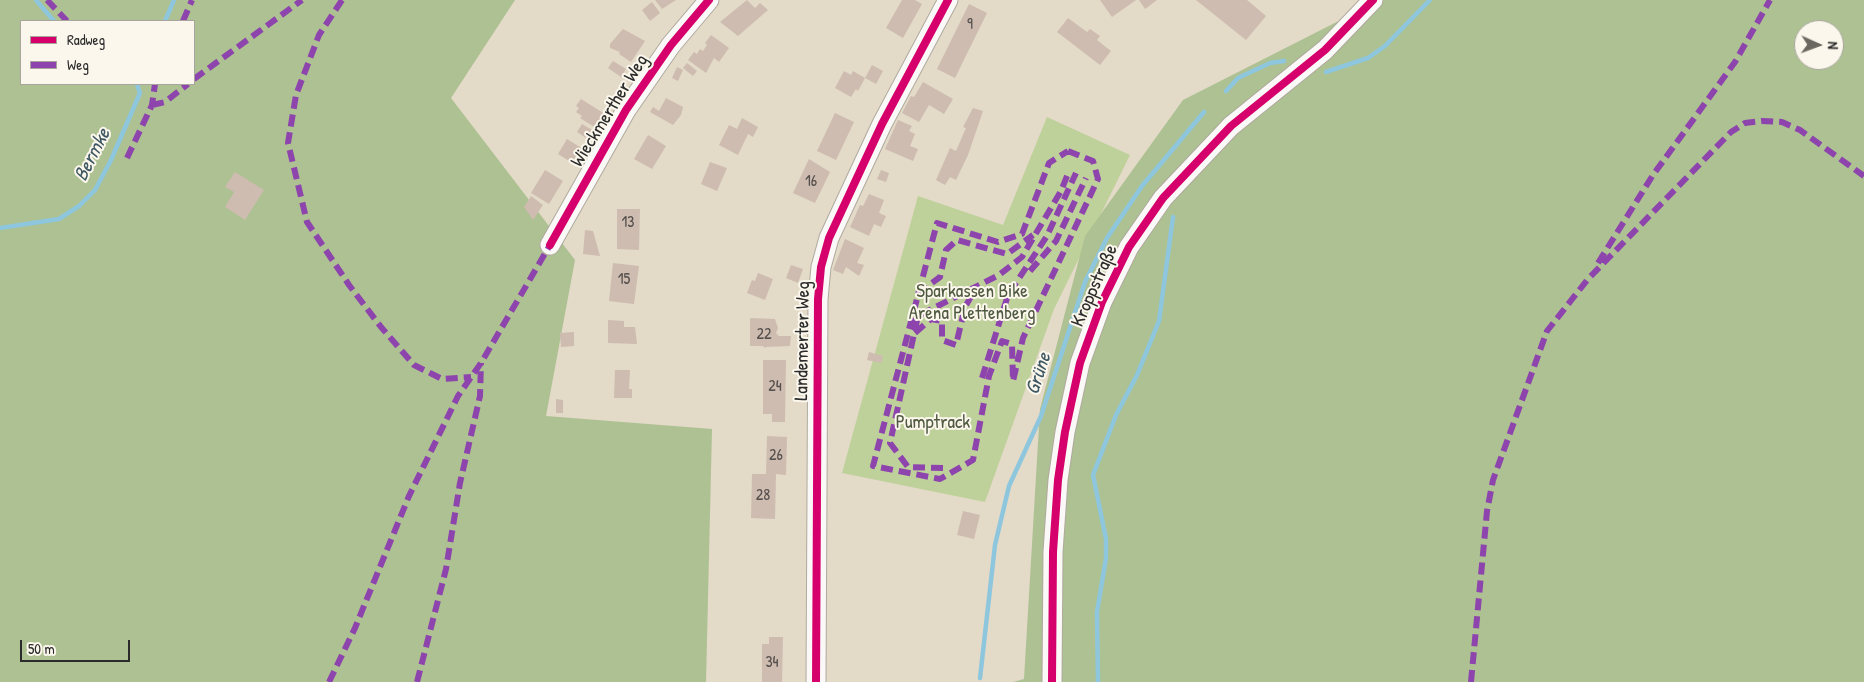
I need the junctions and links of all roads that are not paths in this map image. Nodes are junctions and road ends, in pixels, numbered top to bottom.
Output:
1 (709, 0) edge
2 (948, 0) edge
3 (1373, 0) edge
4 (550, 246) dead end
5 (816, 682) edge
6 (1052, 682) edge

1 - 4 street, Wieckmerther Weg
2 - 5 street, Landemerter Weg
3 - 6 street, Kroppstraße

